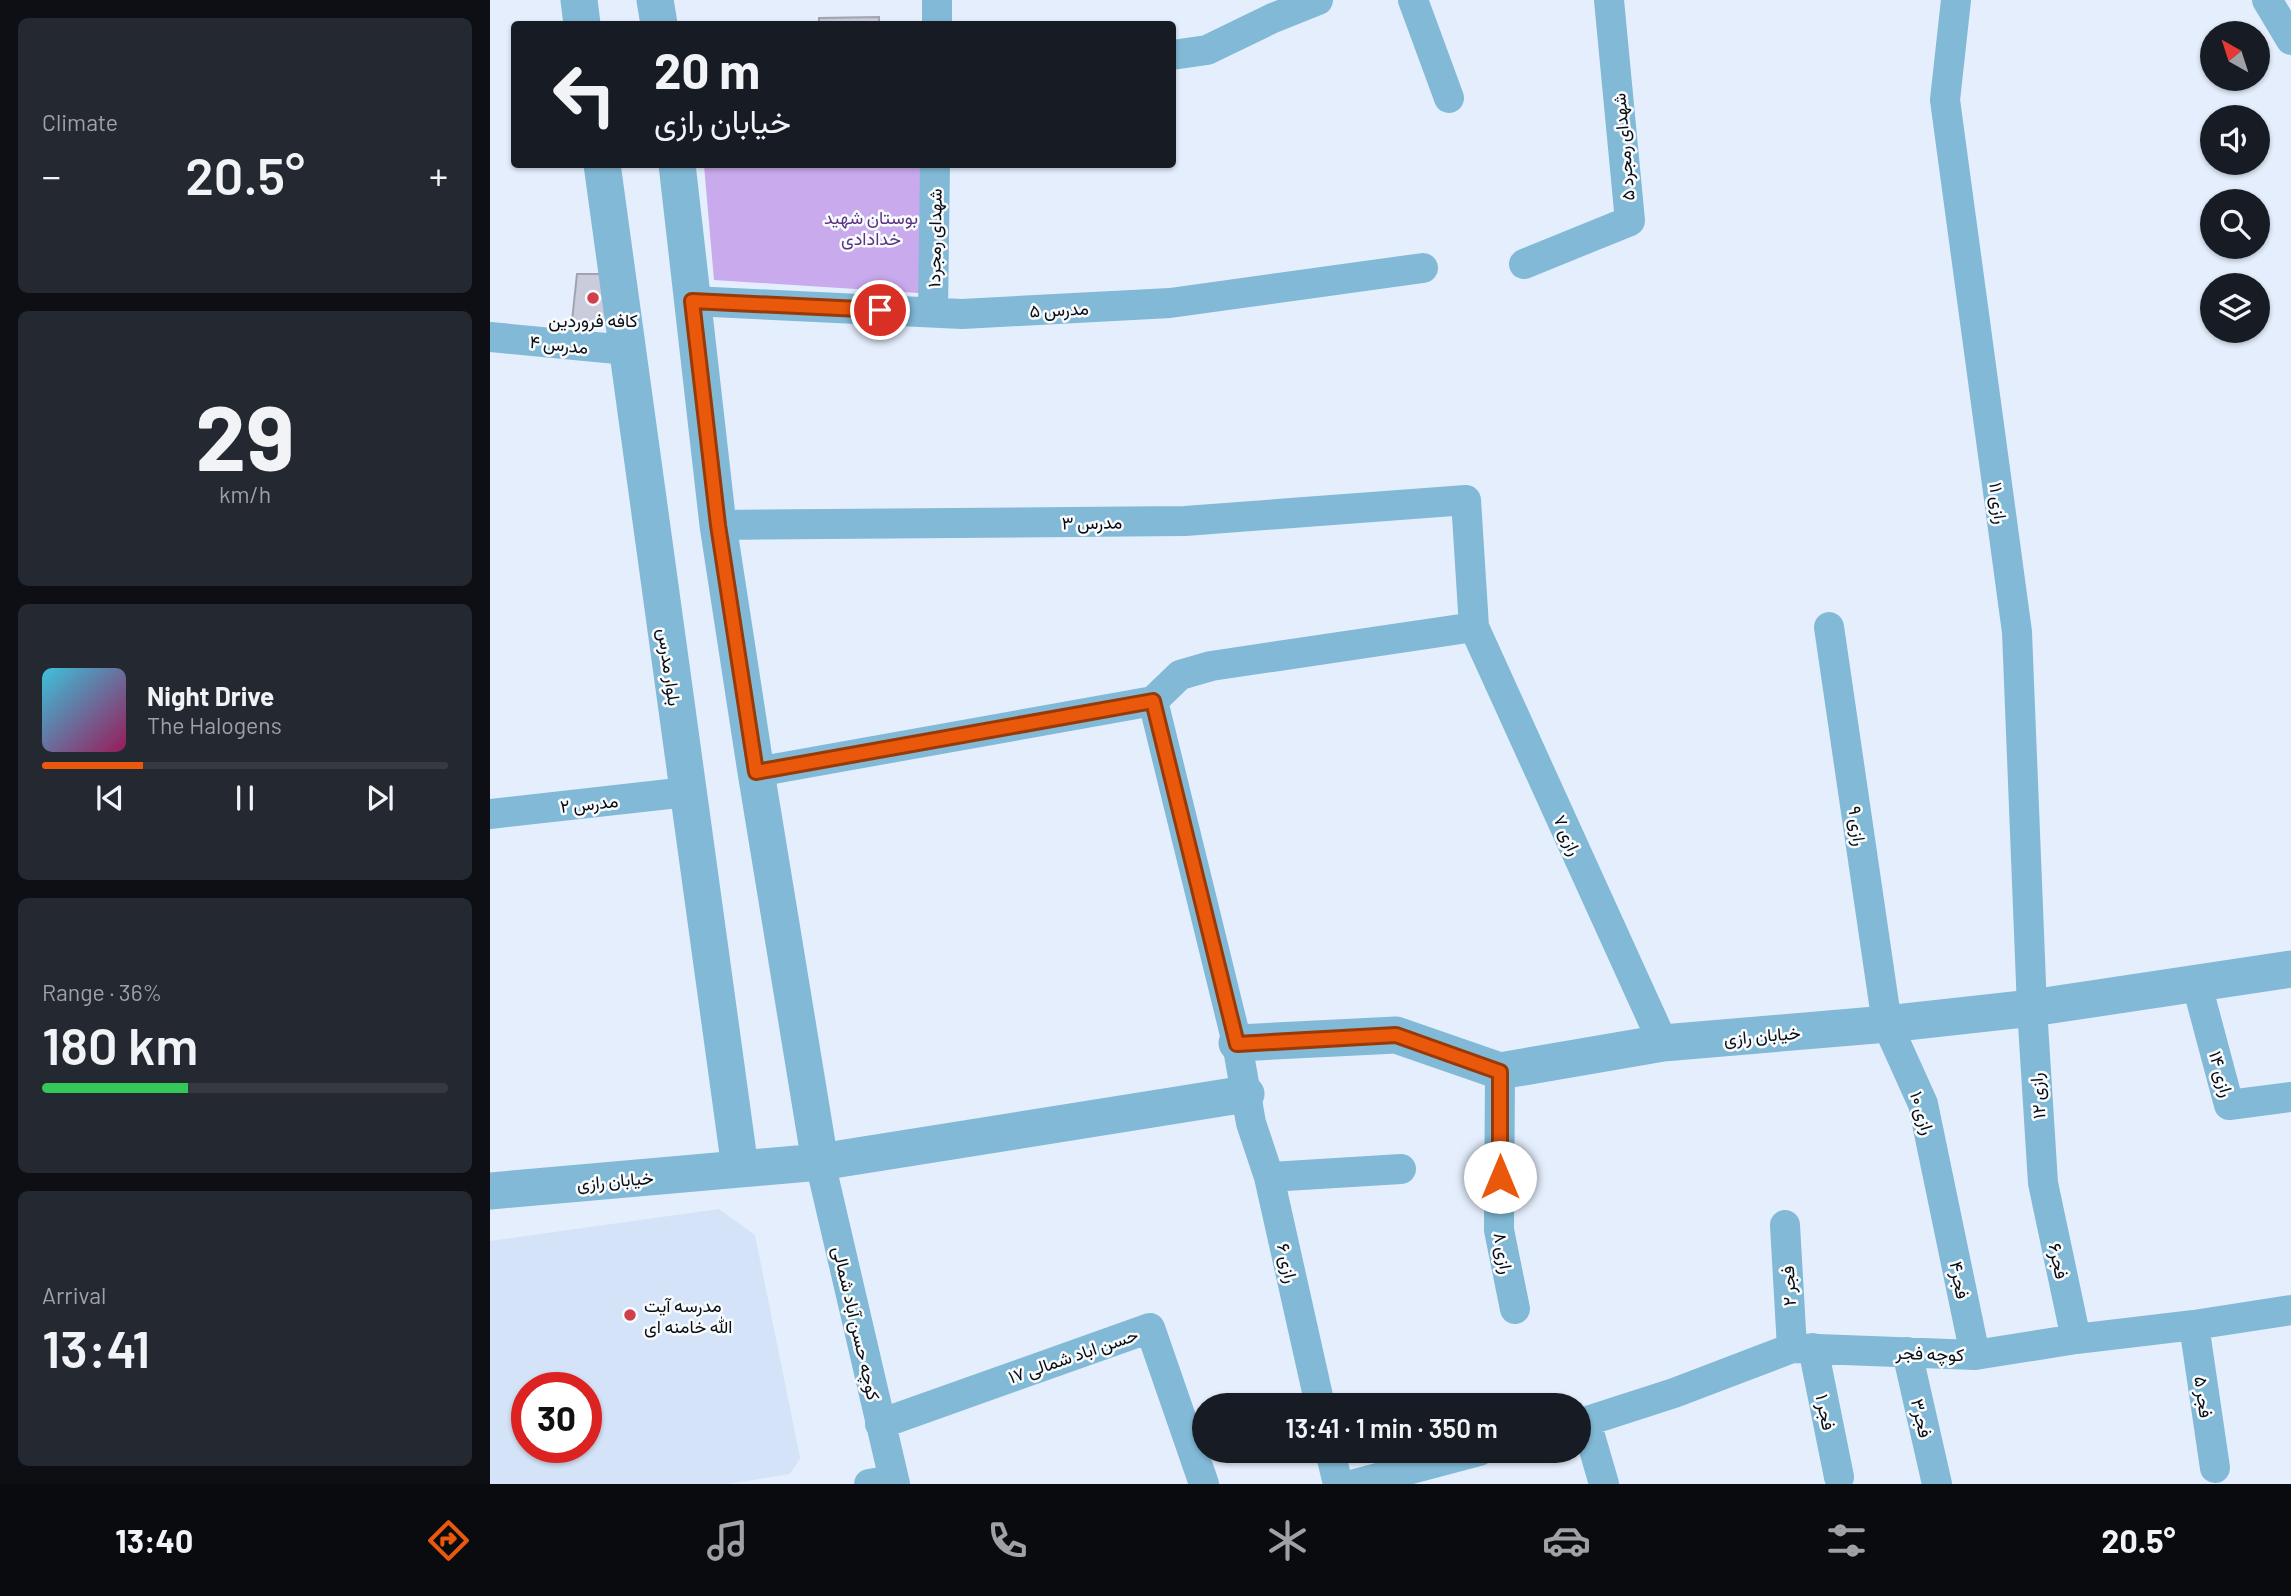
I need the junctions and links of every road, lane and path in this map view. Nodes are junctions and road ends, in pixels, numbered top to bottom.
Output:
1 (579, 0) edge
2 (655, 0) edge
3 (937, 0) edge
4 (1318, 0) edge
5 (1413, 0) edge
6 (1609, 0) edge
7 (1956, 0) edge
8 (2267, 0) edge
9 (1270, 9) edge
10 (582, 21) edge
11 (658, 21) edge
12 (937, 21) edge
13 (2291, 40) edge
14 (1176, 54) edge
15 (1449, 98) dead end
16 (602, 168) edge
17 (677, 168) edge
18 (935, 168) edge
19 (1524, 264) dead end
20 (1423, 268) dead end
21 (692, 301) junction
22 (933, 313) junction
23 (490, 337) edge
24 (627, 350) junction
25 (718, 525) junction
26 (1474, 627) junction
27 (1829, 627) dead end
28 (1153, 701) junction
29 (756, 772) junction
30 (687, 792) junction
31 (490, 814) edge
32 (2291, 969) edge
33 (2197, 985) junction
34 (2032, 1008) junction
35 (1887, 1024) junction
36 (1662, 1043) junction
37 (1237, 1044) junction
38 (1500, 1072) junction
39 (2291, 1097) edge
40 (1248, 1109) junction
41 (820, 1162) junction
42 (740, 1168) junction
43 (1401, 1169) dead end
44 (1269, 1177) junction
45 (2043, 1183) joint
46 (490, 1191) edge
47 (1945, 1205) joint
48 (1785, 1225) dead end
49 (1515, 1309) dead end
50 (2291, 1310) edge
51 (2194, 1325) junction
52 (2076, 1339) junction
53 (1802, 1348) junction
54 (1907, 1352) junction
55 (1975, 1354) junction
56 (1317, 1393) edge
57 (1591, 1420) edge
58 (880, 1424) junction
59 (1591, 1448) edge
60 (1333, 1463) edge
61 (1434, 1463) edge
62 (2214, 1468) dead end
63 (1839, 1477) dead end
64 (886, 1482) edge
65 (1204, 1484) edge
66 (1338, 1484) edge
67 (1355, 1484) edge
68 (1604, 1484) edge
69 (1937, 1484) edge

1 - 10 street
2 - 11 street
3 - 12 street
4 - 9 street
5 - 15 street
6 - 19 street, شهدای رمجرد ۵
7 - 34 street, رازی ۱۱
8 - 13 street
9 - 14 street
16 - 24 street, بلوار مدرس
17 - 21 street
18 - 22 street, شهدای رمجرد۱
20 - 22 street, مدرس ۵
21 - 22 street, مدرس ۵
21 - 25 street
23 - 24 street, مدرس ۴
24 - 30 street, بلوار مدرس
25 - 26 street, مدرس ۳
25 - 29 street
26 - 28 street
26 - 36 street, رازی ۷
27 - 35 street, رازی ۹
28 - 29 street
28 - 37 street, رازی ۶
29 - 41 street
30 - 31 street, مدرس ۲
30 - 42 street, بلوار مدرس
32 - 33 street, خیابان رازی
33 - 34 street, خیابان رازی
33 - 39 street, رازی ۱۴
34 - 35 street, خیابان رازی
34 - 45 street, رازی ۱۲
35 - 36 street, خیابان رازی
35 - 47 street, رازی ۱۰
36 - 38 street, خیابان رازی
37 - 38 street, خیابان رازی
37 - 40 street, رازی ۶
38 - 49 street, رازی ۸
40 - 41 street, خیابان رازی
40 - 44 street, رازی ۶
41 - 42 street, خیابان رازی
41 - 58 street, کوچه حسن آباد شمالی
42 - 46 street, خیابان رازی
43 - 44 street
44 - 56 street, رازی ۶
45 - 52 street, فجر۶
47 - 55 street, فجر۴
48 - 53 street, فجر ۲
50 - 51 street, کوچه فجر
51 - 52 street, کوچه فجر
51 - 62 street, فجر ۵
52 - 55 street, کوچه فجر
53 - 54 street, کوچه فجر
53 - 57 street, کوچه فجر
53 - 63 street, فجر ۱
54 - 55 street, کوچه فجر
54 - 69 street, فجر۳
58 - 64 street, کوچه حسن آباد شمالی
58 - 65 street, حسن اباد شمالی ۱۷
59 - 68 street
60 - 66 street
61 - 67 street

